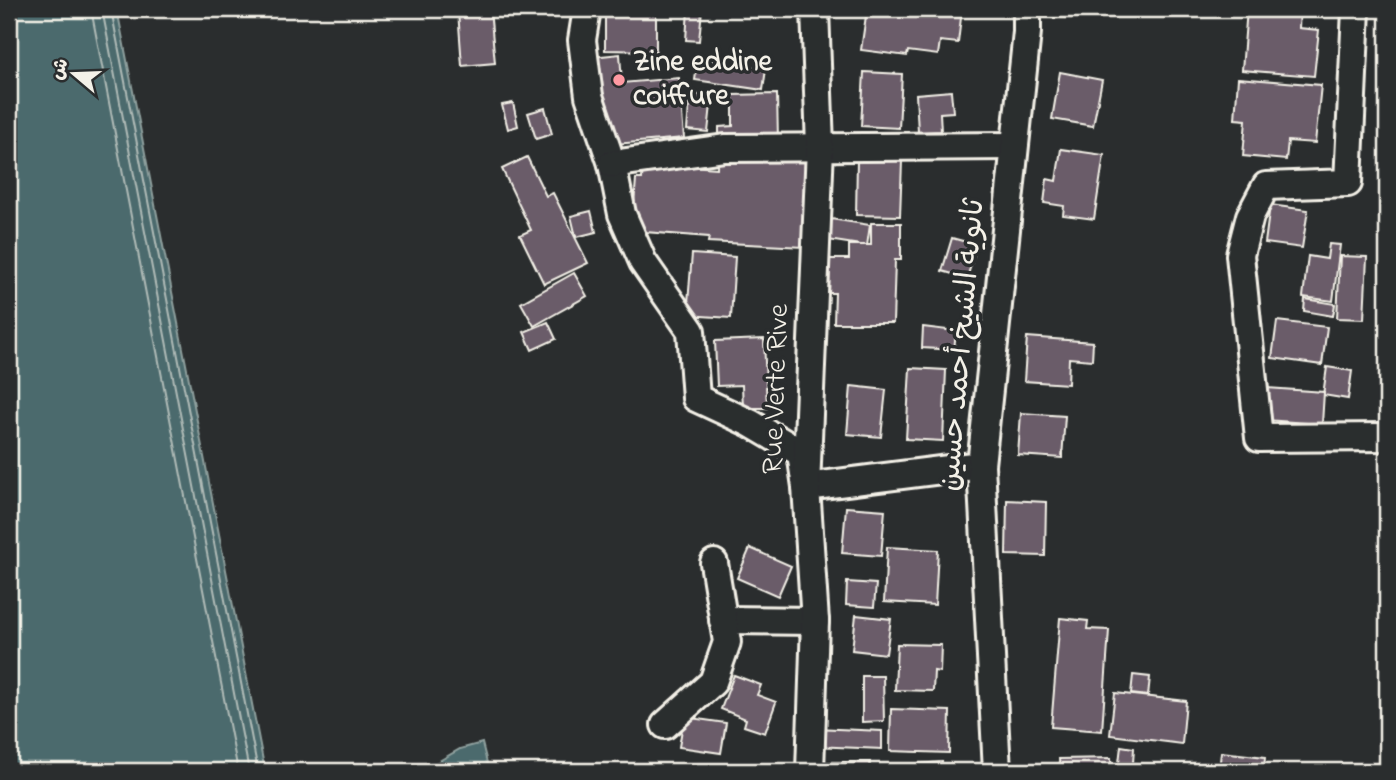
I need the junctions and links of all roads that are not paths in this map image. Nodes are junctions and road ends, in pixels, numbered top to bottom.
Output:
1 (587, 9) edge
2 (815, 9) edge
3 (1027, 9) edge
4 (1356, 9) edge
5 (1014, 146) junction
6 (820, 147) junction
7 (612, 163) junction
8 (1387, 437) edge
9 (981, 465) junction
10 (806, 487) junction
11 (714, 563) dead end
12 (723, 620) junction
13 (815, 621) junction
14 (665, 725) dead end
15 (810, 771) edge
16 (997, 771) edge

1 - 7 street
2 - 6 street, Rue Verte Rive
3 - 5 street, ثانوية الشيخ أحمد حسين
4 - 8 street
5 - 6 street
5 - 9 street, ثانوية الشيخ أحمد حسين
6 - 7 street
6 - 10 street, Rue Verte Rive
7 - 10 street
9 - 10 street
9 - 16 street, ثانوية الشيخ أحمد حسين
10 - 13 street, Rue Verte Rive
11 - 12 street
12 - 13 street
12 - 14 street
13 - 15 street, Rue Verte Rive

